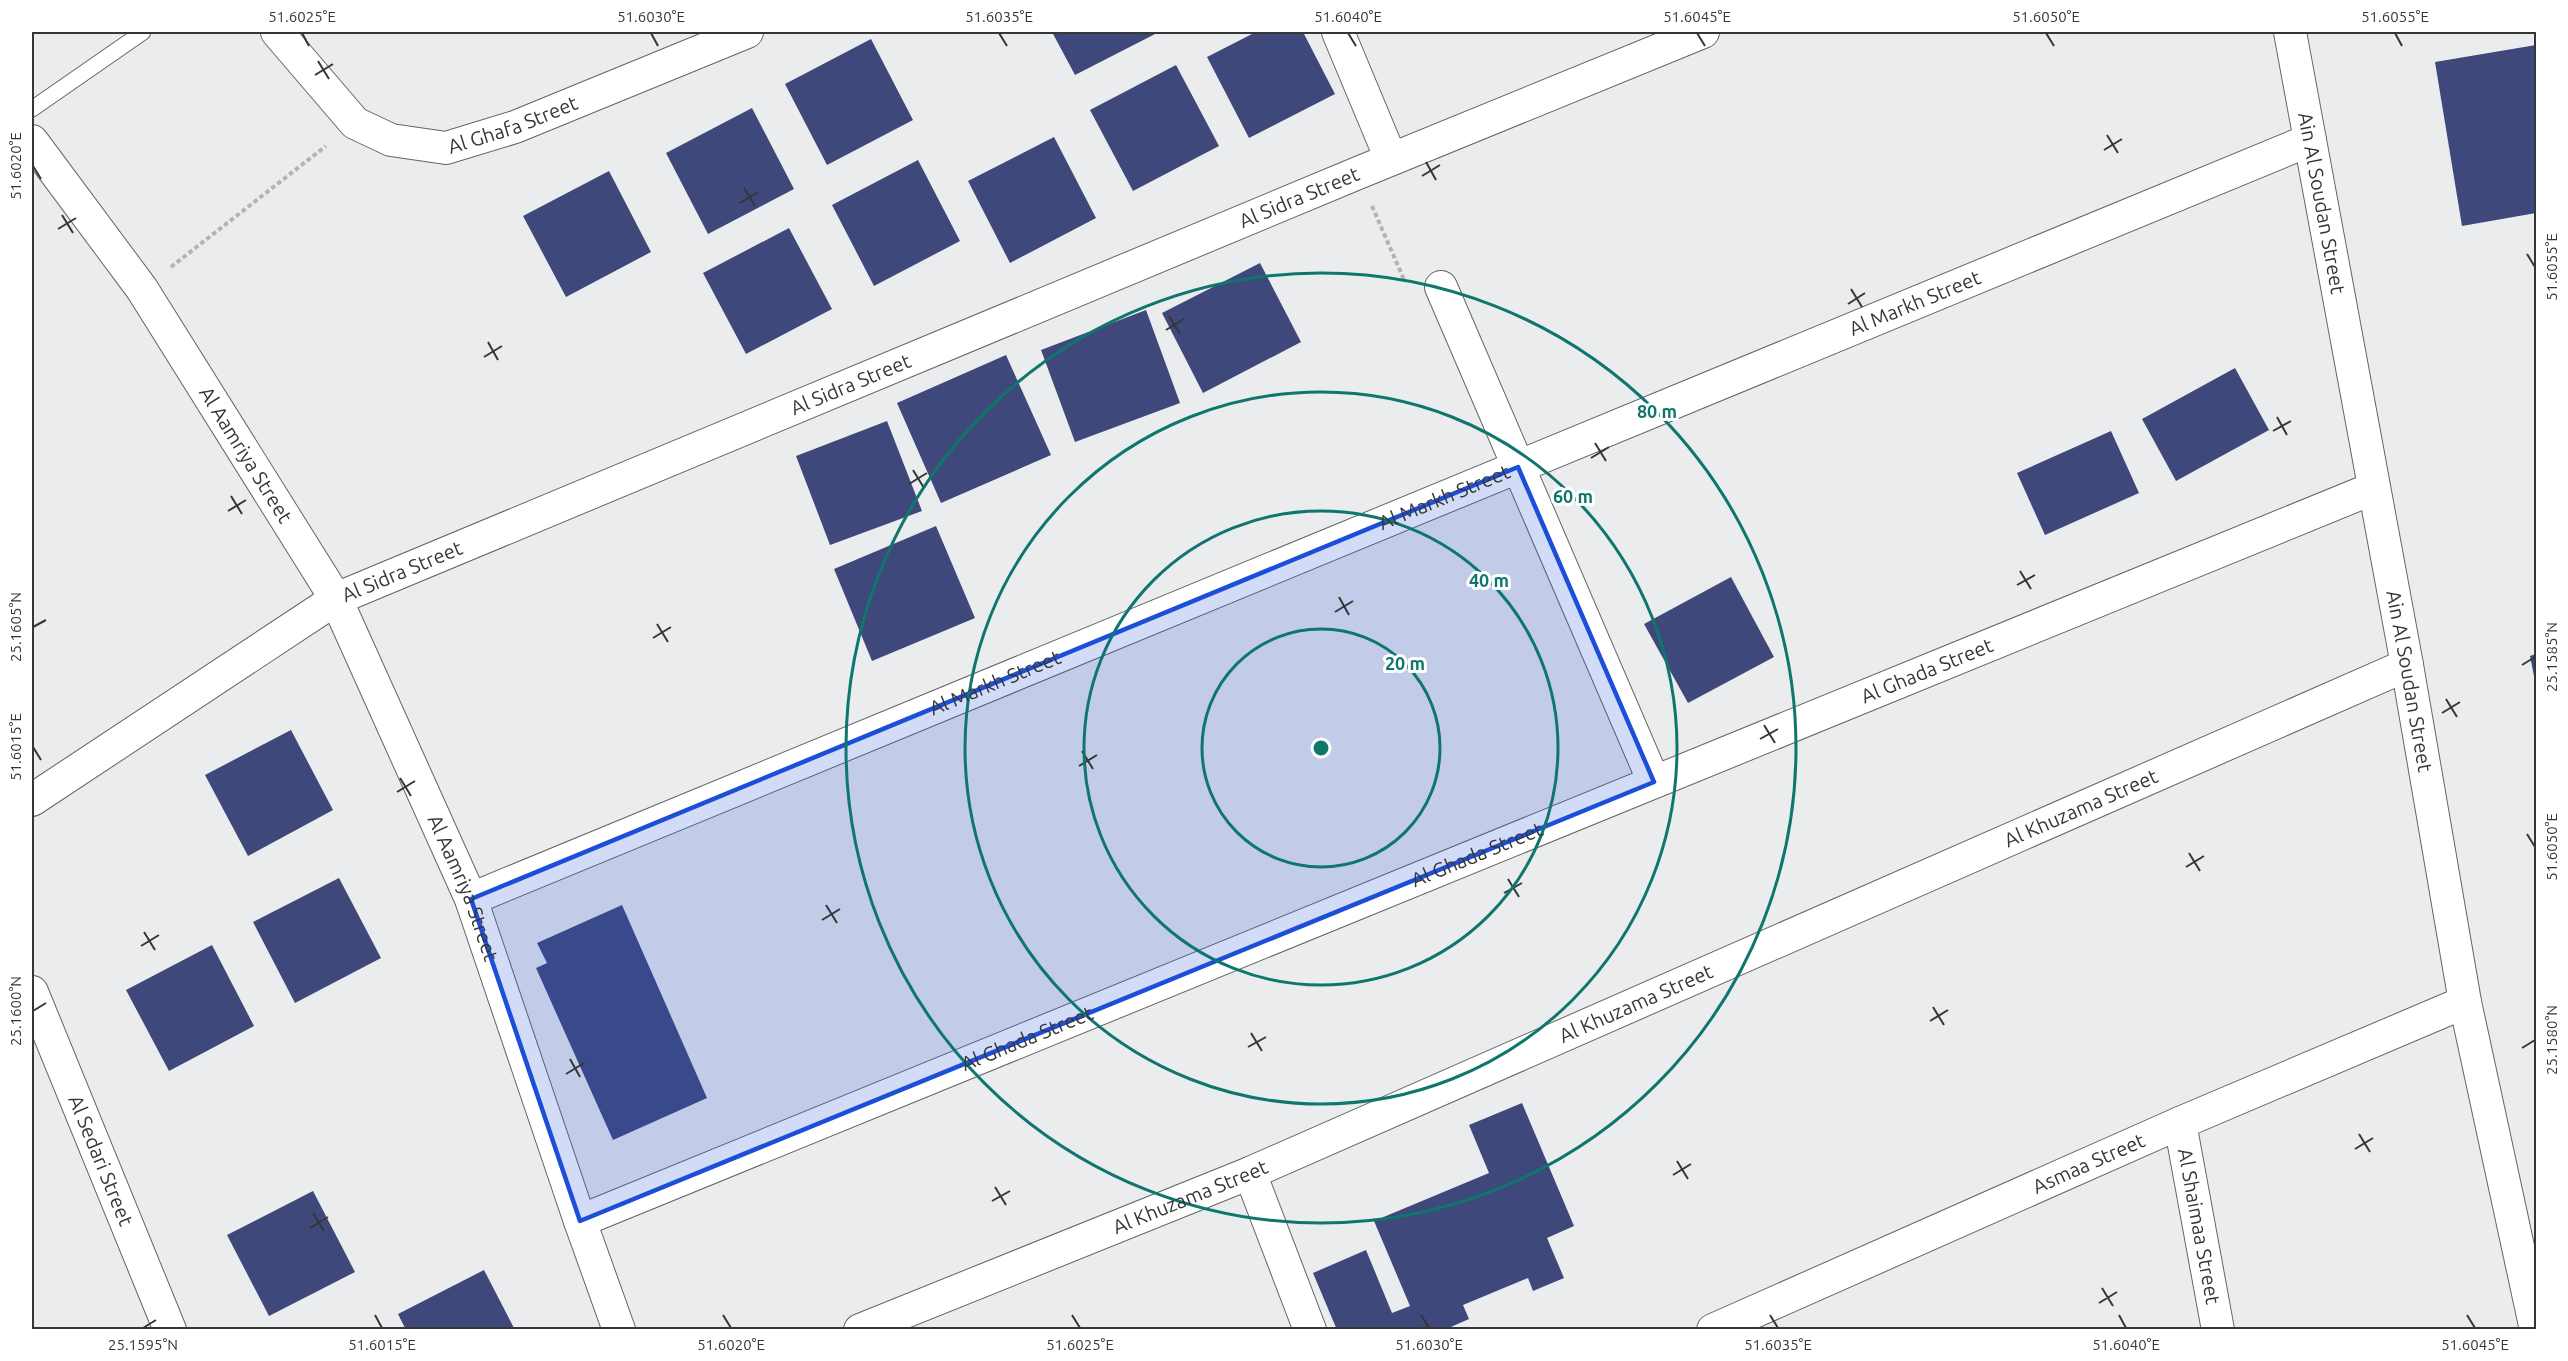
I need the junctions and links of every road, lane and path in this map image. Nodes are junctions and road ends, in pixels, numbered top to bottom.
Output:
1 (143, 32) edge
2 (277, 32) edge
3 (747, 32) edge
4 (1338, 32) edge
5 (1703, 32) edge
6 (2290, 32) edge
7 (32, 110) edge
8 (354, 123) junction
9 (2310, 140) junction
10 (32, 141) edge
11 (1391, 159) junction
12 (1358, 173) junction
13 (1441, 287) joint
14 (142, 289) junction
15 (1518, 467) junction
16 (2374, 488) junction
17 (336, 599) junction
18 (2407, 665) junction
19 (1654, 782) junction
20 (32, 800) edge
21 (471, 899) junction
22 (32, 992) edge
23 (2465, 1002) junction
24 (2180, 1123) junction
25 (1250, 1173) junction
26 (580, 1221) junction
27 (2528, 1244) edge
28 (170, 1329) edge
29 (620, 1329) edge
30 (860, 1329) edge
31 (1310, 1329) edge
32 (1713, 1329) edge
33 (2218, 1329) edge
34 (2536, 1329) edge

1 - 7 lane
2 - 8 street, Al Ghafa Street
3 - 8 street, Al Ghafa Street
4 - 11 street
5 - 11 street, Al Sidra Street
6 - 9 street, Ain Al Soudan Street
8 - 14 path
9 - 15 street, Al Markh Street
9 - 16 street, Ain Al Soudan Street
10 - 14 street, Al Aamriya Street
11 - 12 street, Al Sidra Street
12 - 13 path
12 - 17 street, Al Sidra Street
13 - 15 street, Al Markh Street
14 - 17 street, Al Aamriya Street
15 - 19 street, Al Markh Street
15 - 21 street, Al Markh Street
16 - 18 street, Ain Al Soudan Street
16 - 19 street, Al Ghada Street
17 - 20 street, Al Sidra Street
17 - 21 street, Al Aamriya Street
18 - 23 street, Ain Al Soudan Street
18 - 25 street, Al Khuzama Street
19 - 26 street, Al Ghada Street
21 - 26 street, Al Aamriya Street
22 - 28 street, Al Sedari Street
23 - 24 street, Asmaa Street
23 - 27 street, Ain Al Soudan Street
24 - 32 street, Asmaa Street
24 - 33 street, Al Shaimaa Street
25 - 30 street, Al Khuzama Street
25 - 31 street
26 - 29 street, Al Aamriya Street
27 - 34 street, Ain Al Soudan Street

